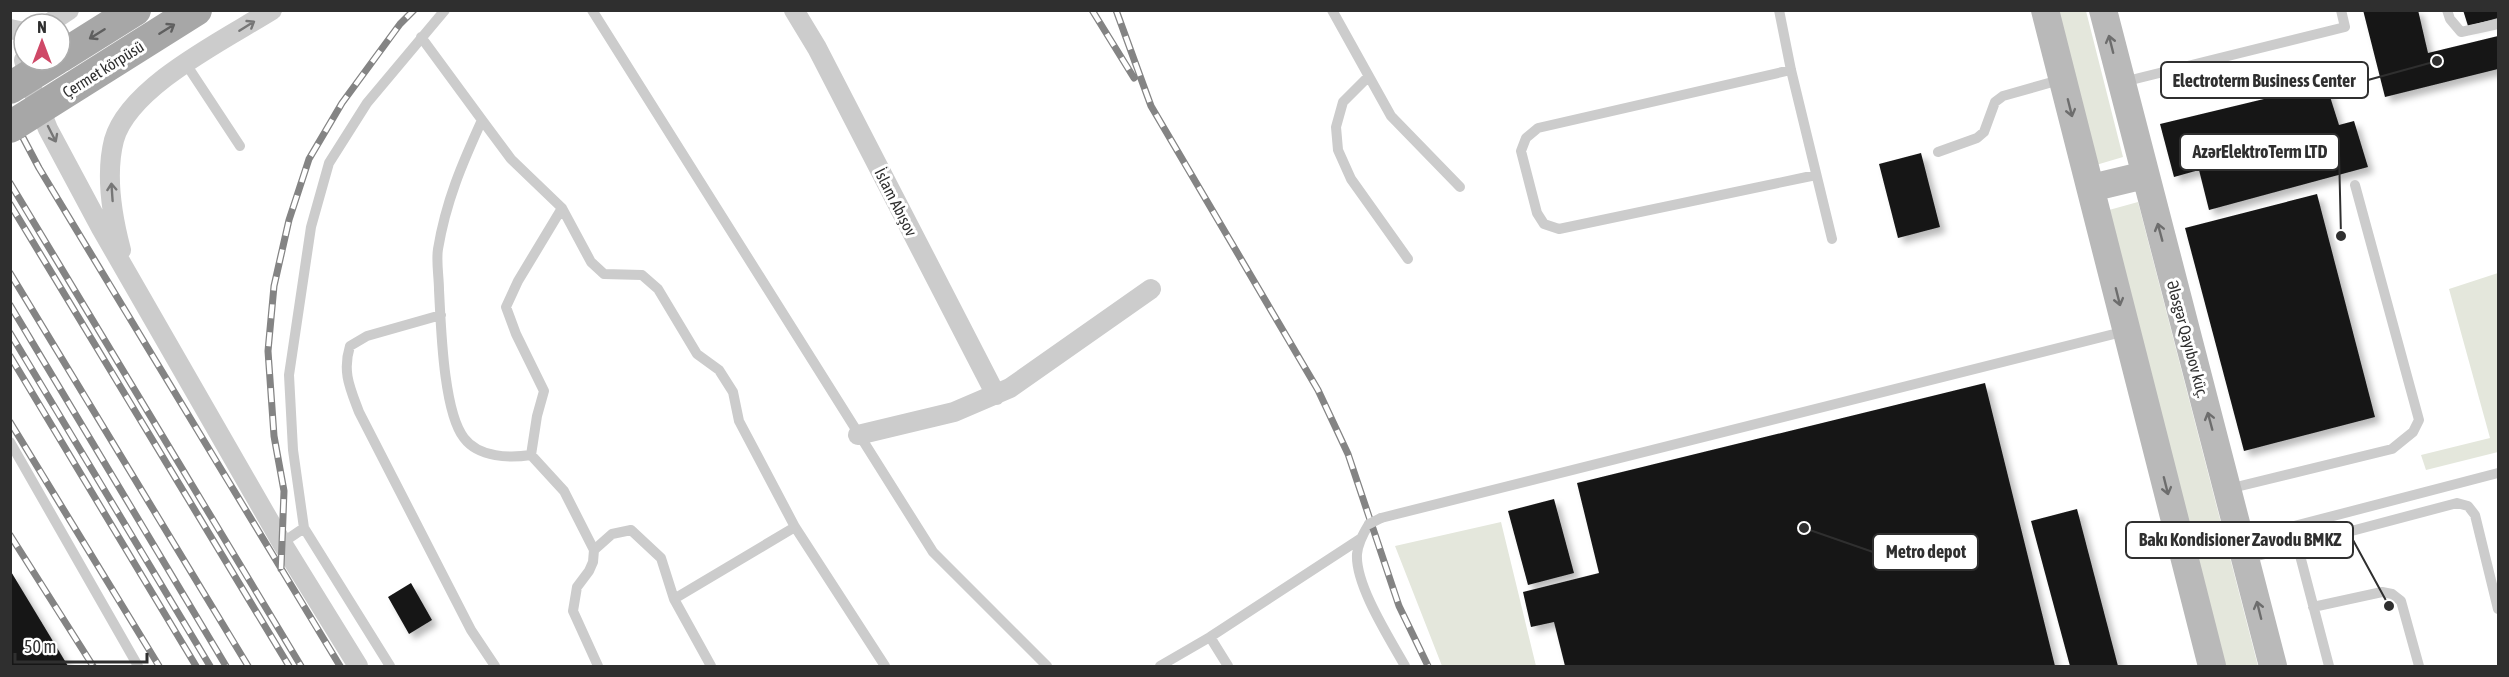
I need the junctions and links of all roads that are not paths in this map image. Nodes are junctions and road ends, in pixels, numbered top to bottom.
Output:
1 (135, 10) edge
2 (196, 10) edge
3 (272, 10) edge
4 (445, 10) edge
5 (592, 10) edge
6 (794, 10) edge
7 (1332, 10) edge
8 (1779, 10) edge
9 (2045, 10) edge
10 (2103, 10) edge
11 (2341, 10) edge
12 (2447, 10) edge
13 (2499, 24) edge
14 (421, 37) junction
15 (72, 49) edge
16 (186, 64) junction
17 (1791, 70) junction
18 (28, 72) edge
19 (36, 72) edge
20 (1368, 77) junction
21 (2063, 79) junction
22 (2121, 83) junction
23 (10, 88) edge
24 (482, 120) junction
25 (10, 127) edge
26 (240, 146) dead end
27 (1938, 152) dead end
28 (1816, 175) junction
29 (2145, 175) junction
30 (2355, 185) dead end
31 (1460, 187) dead end
32 (2091, 188) junction
33 (562, 208) junction
34 (1832, 239) dead end
35 (1408, 259) dead end
36 (126, 270) junction
37 (1151, 289) dead end
38 (441, 315) junction
39 (2127, 331) junction
40 (996, 395) junction
41 (858, 435) junction
42 (10, 442) edge
43 (531, 455) junction
44 (2499, 473) edge
45 (2228, 489) junction
46 (795, 527) junction
47 (304, 528) junction
48 (1360, 539) junction
49 (282, 543) junction
50 (2297, 544) junction
51 (594, 550) junction
52 (2243, 550) junction
53 (674, 600) junction
54 (2313, 607) junction
55 (2499, 609) edge
56 (1210, 637) junction
57 (138, 666) edge
58 (358, 666) edge
59 (390, 666) edge
60 (495, 666) edge
61 (598, 666) edge
62 (711, 666) edge
63 (885, 666) edge
64 (1047, 666) edge
65 (1160, 666) edge
66 (1228, 666) edge
67 (1405, 666) edge
68 (2212, 666) edge
69 (2273, 666) edge
70 (2329, 666) edge
71 (2419, 666) edge

1 -> 15 main road, Çermet körpüsü
25 -> 2 main road, Çermet körpüsü, bridge
16 -> 3 street
4 - 14 lane
5 - 41 lane
6 - 40 street, İslam Abışov
7 - 20 lane
8 - 17 lane
9 - 21 main road
22 -> 10 main road, Ələsgər Qayıbov küç.
11 - 22 lane
12 - 13 lane
14 - 24 lane
14 - 47 lane
16 - 26 lane
36 -> 16 street
17 - 28 lane
17 - 28 lane
18 -> 36 street
19 - 23 main road, Çermet körpüsü, bridge
20 - 31 lane
20 - 35 lane
21 - 27 lane
21 -> 32 main road
22 - 29 main road, Ələsgər Qayıbov küç.
24 - 33 lane
24 - 38 lane
28 - 34 lane
29 - 32 main road
45 -> 29 main road, Ələsgər Qayıbov küç.
30 - 45 lane
32 -> 39 main road
33 - 43 lane
33 - 46 lane
36 - 49 street
37 - 40 street
38 - 43 lane
38 - 60 lane
39 - 48 lane, bridge
39 -> 68 main road
40 - 41 street
41 - 64 lane
42 - 57 lane
43 - 51 lane
44 - 52 lane
45 - 52 main road, Ələsgər Qayıbov küç.
46 - 53 lane
46 - 63 lane
47 - 49 lane
47 - 59 lane
48 - 56 lane
48 - 67 lane
49 - 58 street
50 - 52 lane
50 - 54 lane
50 - 55 lane
51 - 53 lane
51 - 61 lane
69 -> 52 main road, Ələsgər Qayıbov küç.
53 - 62 lane
54 - 70 lane
54 - 71 lane
56 - 65 lane
56 - 66 lane

